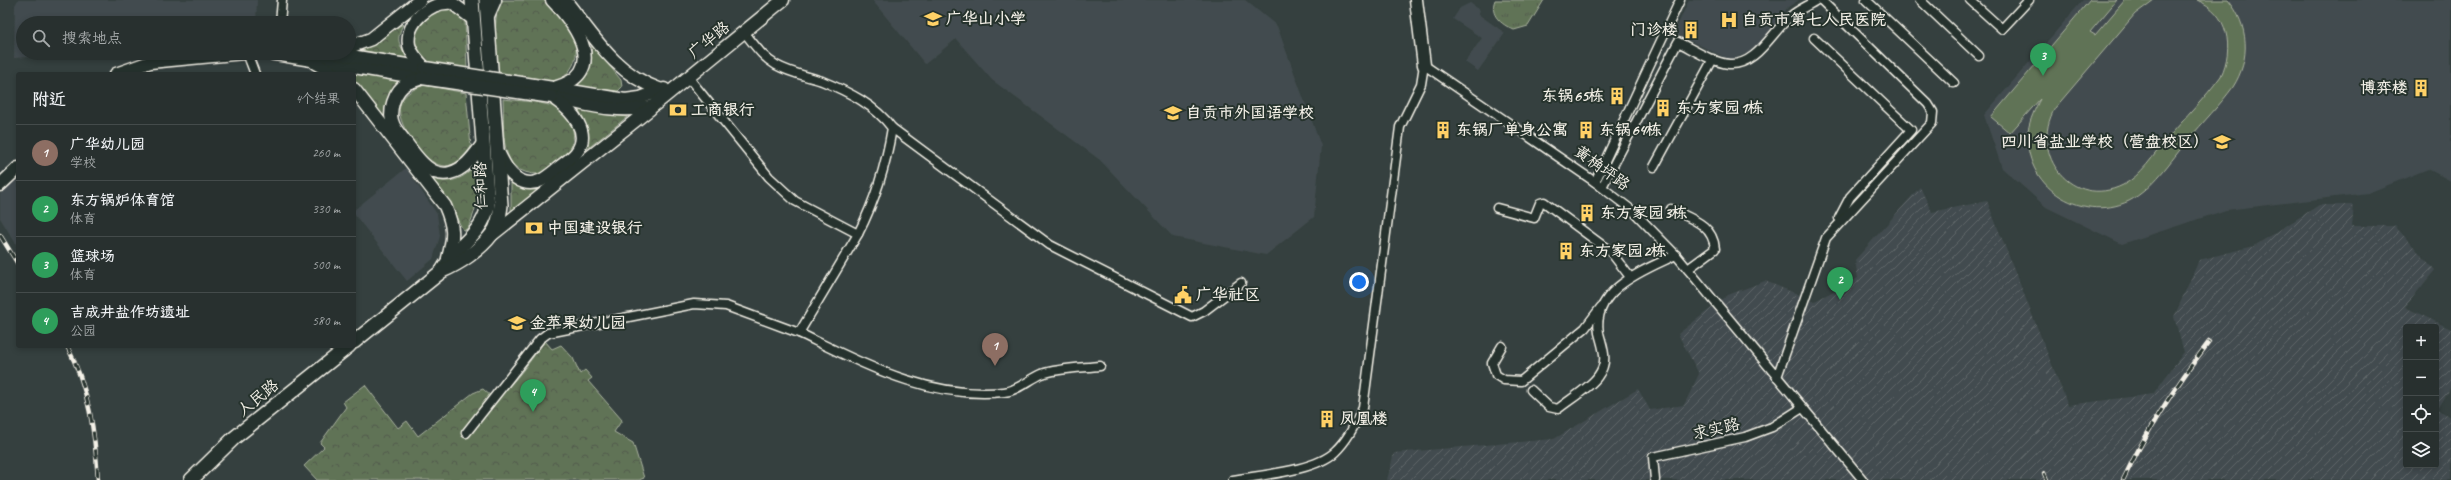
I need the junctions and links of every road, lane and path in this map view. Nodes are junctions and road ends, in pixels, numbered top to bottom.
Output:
1 (282, 0) edge
2 (420, 0) edge
3 (472, 0) edge
4 (486, 0) edge
5 (494, 0) edge
6 (552, 0) edge
7 (565, 0) edge
8 (784, 0) edge
9 (1416, 0) edge
10 (1680, 0) edge
11 (1817, 0) edge
12 (1821, 0) edge
13 (1866, 0) edge
14 (1920, 0) edge
15 (1970, 0) edge
16 (2028, 0) edge
17 (281, 16) edge
18 (487, 18) junction
19 (473, 19) junction
20 (744, 32) junction
21 (1814, 38) dead end
22 (356, 44) edge
23 (1979, 56) dead end
24 (356, 58) edge
25 (1713, 59) junction
26 (171, 60) edge
27 (250, 60) edge
28 (309, 60) edge
29 (321, 60) edge
30 (1424, 66) junction
31 (122, 72) edge
32 (254, 72) edge
33 (331, 72) edge
34 (424, 73) junction
35 (688, 77) junction
36 (1954, 83) dead end
37 (673, 88) junction
38 (659, 89) junction
39 (356, 92) edge
40 (552, 93) junction
41 (653, 106) junction
42 (892, 128) junction
43 (482, 145) junction
44 (496, 147) junction
45 (1654, 167) dead end
46 (16, 170) edge
47 (1599, 184) junction
48 (0, 185) edge
49 (1497, 208) dead end
50 (1671, 209) dead end
51 (1835, 227) junction
52 (493, 234) junction
53 (858, 234) junction
54 (1676, 255) junction
55 (448, 258) junction
56 (1688, 270) junction
57 (442, 271) junction
58 (1630, 277) junction
59 (1241, 283) dead end
60 (1602, 306) junction
61 (799, 333) junction
62 (356, 340) edge
63 (1502, 346) dead end
64 (346, 348) edge
65 (1100, 366) dead end
66 (1777, 377) junction
67 (1531, 390) dead end
68 (1802, 408) junction
69 (466, 433) dead end
70 (191, 480) edge
71 (1233, 480) edge
72 (1655, 480) edge
73 (1863, 480) edge

1 - 17 street
2 - 22 main road
3 - 19 main road, 仁和路
4 - 18 main road, 仁和路
5 - 18 main road
6 - 40 main road
7 - 38 main road
8 - 20 main road, 广华路
9 - 30 main road
10 - 47 street
11 - 25 street
12 - 51 street
13 - 36 street
14 - 23 street
15 - 16 street
18 - 44 main road, 仁和路
19 - 34 main road
19 - 43 main road, 仁和路
20 - 35 main road, 广华路
20 - 42 street
21 - 51 street
24 - 34 main road
25 - 45 street
25 - 47 street
26 - 31 main road
27 - 32 street
28 - 33 main road
29 - 34 main road
30 - 47 street, 黄桷坪路
30 - 71 street
34 - 40 main road, bridge
34 - 43 main road
35 - 37 main road, 广华路
35 - 53 street
37 - 38 main road
37 - 41 main road, 广华路
38 - 40 main road
39 - 55 main road
40 - 41 main road
40 - 44 main road
41 - 52 main road, 广华路
42 - 53 street
42 - 59 street
43 - 55 main road, 仁和路
44 - 52 main road, 仁和路
46 - 48 main road
47 - 54 street, 黄桷坪路
49 - 58 street
50 - 56 street
51 - 66 street
52 - 57 main road
53 - 61 street
54 - 56 street, 黄桷坪路
54 - 58 street
55 - 57 main road, 仁和路
56 - 66 street, 黄桷坪路
57 - 62 main road
58 - 60 street
60 - 63 street
60 - 67 street
61 - 65 street
61 - 69 street
64 - 70 main road, 人民路
66 - 68 street, 黄桷坪路
68 - 72 street, 求实路
68 - 73 street, 黄桷坪路

